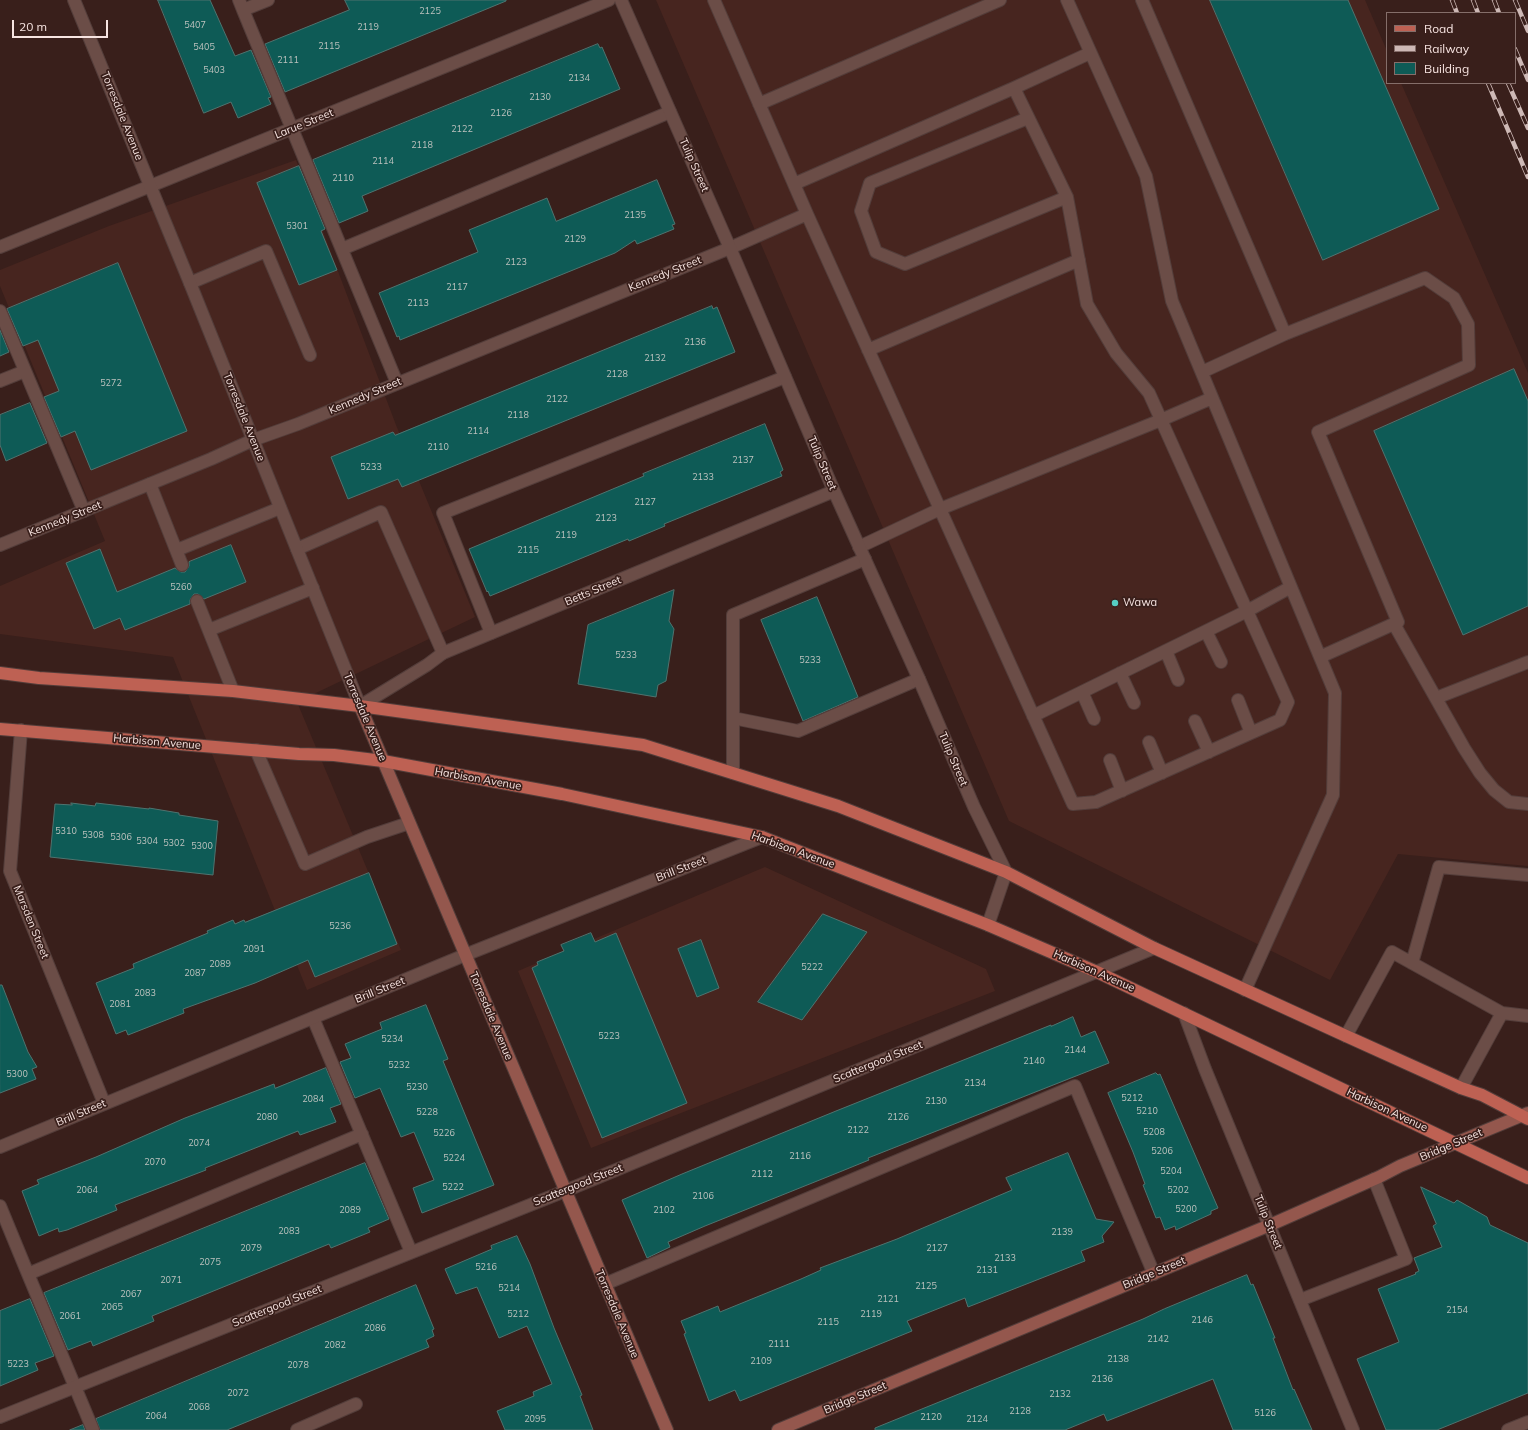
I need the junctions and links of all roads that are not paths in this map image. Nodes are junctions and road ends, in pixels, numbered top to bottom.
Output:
1 (74, 0) edge
2 (268, 0) edge
3 (609, 0) edge
4 (621, 0) edge
5 (714, 0) edge
6 (1000, 0) edge
7 (1067, 0) edge
8 (1142, 0) edge
9 (241, 5) edge
10 (1090, 53) junction
11 (1014, 88) junction
12 (759, 104) junction
13 (670, 112) junction
14 (1028, 118) junction
15 (292, 129) junction
16 (794, 184) junction
17 (151, 185) junction
18 (1067, 198) junction
19 (807, 214) junction
20 (0, 247) edge
21 (730, 248) junction
22 (342, 249) junction
23 (1079, 260) junction
24 (190, 283) junction
25 (0, 311) edge
26 (1285, 334) junction
27 (868, 350) junction
28 (310, 355) dead end
29 (25, 371) junction
30 (1202, 372) junction
31 (786, 377) junction
32 (0, 381) edge
33 (397, 383) junction
34 (1212, 398) junction
35 (1161, 420) junction
36 (253, 440) junction
37 (150, 484) junction
38 (834, 491) junction
39 (280, 508) junction
40 (940, 509) junction
41 (84, 511) junction
42 (0, 545) edge
43 (859, 547) junction
44 (297, 549) junction
45 (176, 550) junction
46 (865, 559) junction
47 (182, 565) dead end
48 (1291, 587) junction
49 (313, 588) junction
50 (197, 601) dead end
51 (1247, 611) junction
52 (1394, 624) junction
53 (209, 630) junction
54 (1206, 631) junction
55 (490, 634) junction
56 (1166, 651) junction
57 (442, 653) junction
58 (1320, 657) junction
59 (1221, 662) dead end
60 (1528, 662) edge
61 (0, 673) edge
62 (1120, 673) junction
63 (919, 679) junction
64 (1178, 680) dead end
65 (233, 691) junction
66 (1082, 692) junction
67 (1436, 698) junction
68 (1238, 700) dead end
69 (1134, 703) dead end
70 (360, 706) junction
71 (1033, 716) junction
72 (733, 718) junction
73 (1094, 719) dead end
74 (1195, 721) dead end
75 (0, 729) edge
76 (21, 730) junction
77 (1251, 733) junction
78 (1150, 742) dead end
79 (256, 750) junction
80 (1209, 752) junction
81 (1110, 760) dead end
82 (383, 762) junction
83 (1162, 773) junction
84 (734, 774) junction
85 (1122, 791) junction
86 (1528, 804) edge
87 (409, 822) junction
88 (762, 837) junction
89 (1006, 872) junction
90 (1528, 875) edge
91 (988, 925) junction
92 (1154, 948) junction
93 (465, 955) junction
94 (1412, 963) junction
95 (1097, 972) junction
96 (1246, 990) junction
97 (1184, 1013) junction
98 (1502, 1013) junction
99 (1528, 1016) edge
100 (313, 1018) junction
101 (1346, 1036) junction
102 (1461, 1088) junction
103 (104, 1103) junction
104 (1525, 1115) edge
105 (362, 1134) junction
106 (1456, 1143) junction
107 (0, 1147) edge
108 (1528, 1178) edge
109 (1374, 1179) junction
110 (565, 1191) junction
111 (0, 1206) edge
112 (1270, 1225) junction
113 (411, 1252) junction
114 (28, 1274) junction
115 (1154, 1274) junction
116 (605, 1284) junction
117 (1300, 1300) junction
118 (76, 1387) junction
119 (356, 1404) dead end
120 (0, 1417) edge
121 (1528, 1422) edge
122 (93, 1430) edge
123 (298, 1430) edge
124 (667, 1430) edge
125 (778, 1430) edge
126 (1353, 1430) edge
127 (1508, 1430) edge

1 - 17 street, Torresdale Avenue
2 - 9 street
3 - 15 street, Larue Street
4 - 13 street, Tulip Street
5 - 12 street
6 - 12 street
7 - 10 street
8 - 26 street
9 - 15 street
10 - 11 street
10 - 30 street
11 - 14 street
11 - 16 street
12 - 16 street
13 - 21 street, Tulip Street
13 - 22 street
14 - 18 street
14 - 18 street
15 - 17 street, Larue Street
15 - 22 street
16 - 19 street
17 - 20 street, Larue Street
17 - 24 street, Torresdale Avenue
18 - 23 street
19 - 21 street, Kennedy Street
19 - 27 street
21 - 31 street, Tulip Street
21 - 33 street, Kennedy Street
22 - 33 street
23 - 27 street
23 - 35 street
24 - 28 street
24 - 36 street, Torresdale Avenue
25 - 29 street
26 - 30 street
26 - 52 street
27 - 40 street
29 - 32 street
29 - 41 street
30 - 34 street
31 - 38 street, Tulip Street
31 - 55 street
33 - 36 street, Kennedy Street
34 - 35 street
34 - 48 street
35 - 40 street
35 - 51 street
36 - 37 street, Kennedy Street
36 - 39 street, Torresdale Avenue
37 - 41 street, Kennedy Street
37 - 45 street
38 - 43 street, Tulip Street
38 - 55 street, Betts Street
39 - 44 street, Torresdale Avenue
39 - 45 street
40 - 43 street
40 - 71 street
41 - 42 street, Kennedy Street
43 - 46 street, Tulip Street
44 - 49 street, Torresdale Avenue
44 - 57 street
45 - 47 street
46 - 63 street, Tulip Street
46 - 72 street
48 - 51 street
48 - 58 street
49 - 53 street
49 - 70 street, Torresdale Avenue
50 - 53 street
51 - 54 street
51 - 77 street
52 - 58 street
52 - 67 street
53 - 65 street
54 - 56 street
54 - 59 street
55 - 57 street, Betts Street
56 - 62 street
56 - 64 street
57 - 70 street, Betts Street
58 - 96 street
60 - 67 street
61 - 65 main road
62 - 66 street
62 - 69 street
63 - 72 street
63 - 89 street, Tulip Street
65 - 70 main road
66 - 71 street
66 - 73 street
67 - 86 street
68 - 77 street
70 - 82 main road, Torresdale Avenue
70 - 84 main road
71 - 85 street
72 - 84 street
74 - 80 street
75 - 76 main road, Harbison Avenue
76 - 79 main road, Harbison Avenue
76 - 103 street, Marsden Street
77 - 80 street
78 - 83 street
79 - 82 main road, Harbison Avenue
79 - 87 street
80 - 83 street
81 - 85 street
82 - 87 main road, Torresdale Avenue
82 - 88 main road, Harbison Avenue
83 - 85 street
84 - 89 main road
87 - 93 main road, Torresdale Avenue
88 - 91 main road, Harbison Avenue
88 - 93 street, Brill Street
89 - 91 street
89 - 92 main road
90 - 94 street
91 - 95 main road, Harbison Avenue
92 - 95 street, Scattergood Street
92 - 96 main road
93 - 100 street, Brill Street
93 - 110 main road, Torresdale Avenue
94 - 98 street
94 - 101 street
95 - 97 main road, Harbison Avenue
95 - 110 street, Scattergood Street
96 - 101 main road
97 - 106 main road, Harbison Avenue
97 - 112 street, Tulip Street
98 - 99 street
98 - 102 street
100 - 103 street, Brill Street
100 - 105 street
101 - 102 main road
102 - 104 main road
103 - 107 street, Brill Street
104 - 106 main road, Bridge Street
105 - 113 street
105 - 114 street
106 - 108 main road, Harbison Avenue
106 - 109 main road, Bridge Street
109 - 112 main road, Bridge Street
109 - 117 street
110 - 113 street, Scattergood Street
110 - 116 main road, Torresdale Avenue
111 - 114 street
112 - 115 main road, Bridge Street
112 - 117 street, Tulip Street
113 - 118 street, Scattergood Street
114 - 118 street
115 - 116 street
115 - 125 main road, Bridge Street
116 - 124 main road, Torresdale Avenue
117 - 126 street, Tulip Street
118 - 120 street, Scattergood Street
118 - 122 street
119 - 123 street
121 - 127 street

